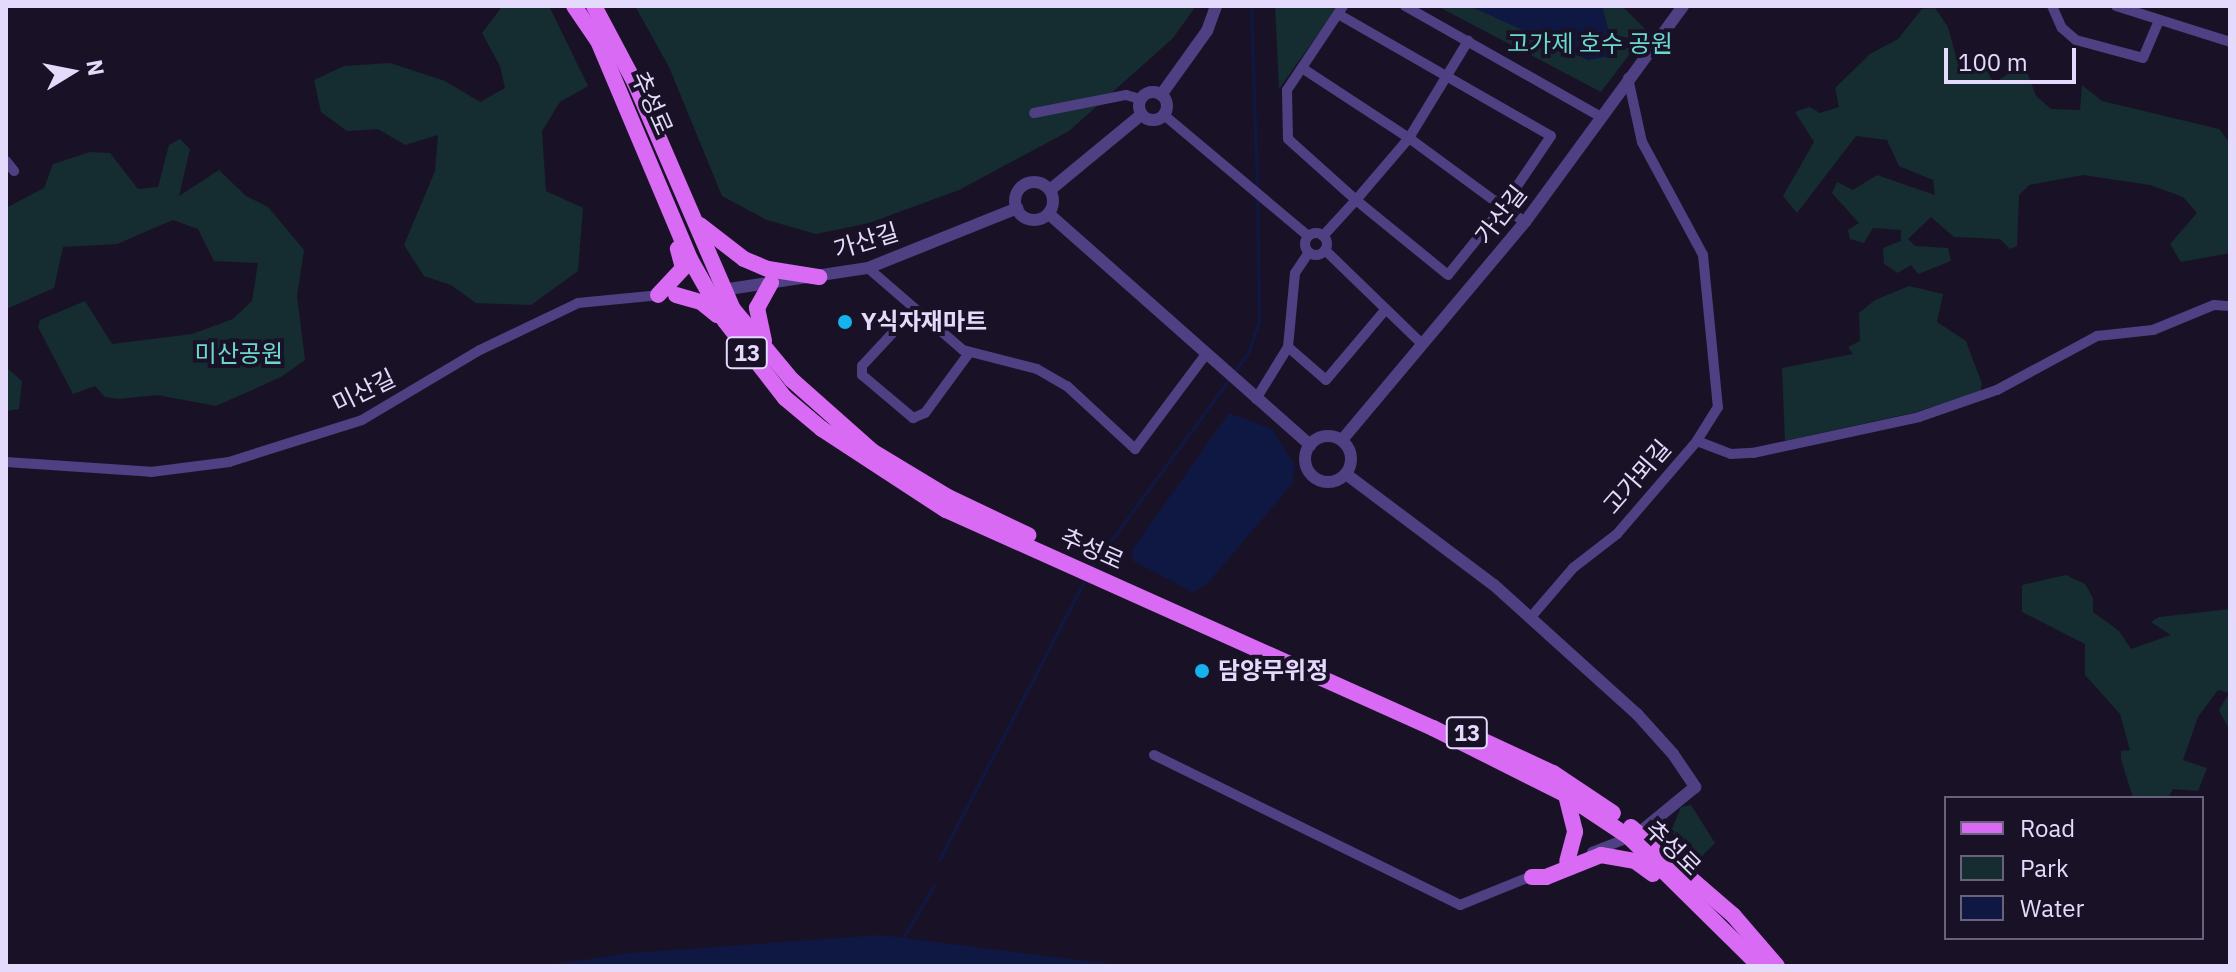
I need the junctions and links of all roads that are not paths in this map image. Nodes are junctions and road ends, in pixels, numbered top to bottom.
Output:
1 (574, 6) edge
2 (596, 6) edge
3 (1216, 6) edge
4 (1405, 6) edge
5 (1683, 6) edge
6 (2052, 6) edge
7 (2116, 6) edge
8 (1341, 10) edge
9 (2158, 23) junction
10 (1468, 41) junction
11 (2230, 42) edge
12 (1302, 68) junction
13 (1446, 76) junction
14 (1628, 78) junction
15 (1161, 95) junction
16 (1140, 99) junction
17 (1034, 113) dead end
18 (1141, 115) junction
19 (1164, 115) junction
20 (1601, 117) junction
21 (1409, 138) junction
22 (6, 161) edge
23 (14, 171) dead end
24 (1050, 190) junction
25 (1356, 200) junction
26 (1503, 207) junction
27 (1017, 208) junction
28 (680, 213) junction
29 (1049, 214) junction
30 (1525, 222) junction
31 (1308, 236) junction
32 (1323, 236) junction
33 (1325, 250) junction
34 (1309, 252) junction
35 (868, 268) junction
36 (819, 277) junction
37 (771, 283) junction
38 (716, 292) junction
39 (658, 295) junction
40 (676, 295) junction
41 (2230, 306) edge
42 (1386, 309) junction
43 (914, 310) junction
44 (725, 321) junction
45 (1423, 345) junction
46 (1288, 347) junction
47 (768, 350) junction
48 (969, 353) junction
49 (1206, 354) junction
50 (1256, 399) junction
51 (1342, 440) junction
52 (1697, 441) junction
53 (1310, 445) junction
54 (6, 462) edge
55 (1346, 474) junction
56 (1070, 560) junction
57 (1107, 577) junction
58 (1531, 617) junction
59 (1154, 755) dead end
60 (1566, 795) junction
61 (1634, 835) junction
62 (1567, 861) junction
63 (1532, 877) junction
64 (1755, 961) edge
65 (1777, 966) edge

1 - 28 main road, 추성로 / 13
2 - 28 main road, 추성로 / 13
3 - 15 street
4 - 10 street
5 - 14 street, 가산길
6 - 9 street
7 - 9 street
8 - 12 street
8 - 13 street
9 - 11 street
10 - 13 street
10 - 20 street
12 - 21 street
12 - 25 street
13 - 21 street
13 - 26 street
14 - 20 street, 가산길
14 - 52 street
15 - 16 street
15 - 19 street
16 - 17 street
16 - 18 street
18 - 19 street
18 - 24 street
19 - 31 street
20 - 30 street, 가산길
21 - 25 street
21 - 26 street
22 - 23 street
24 - 27 street
24 - 29 street
25 - 26 street
25 - 32 street
26 - 30 street
27 - 29 street
27 - 35 street, 가산길
28 - 36 main road
28 - 38 main road, 추성로 / 13
28 - 39 main road
29 - 49 street
30 - 45 street, 가산길
31 - 32 street
31 - 34 street
32 - 33 street
33 - 34 street
33 - 42 street
34 - 46 street
35 - 36 street, 가산길
35 - 43 street
36 - 37 street, 가산길
37 - 38 street, 가산길
37 - 47 main road
38 - 40 street, 미산길
38 - 44 main road, 추성로 / 13
38 - 47 main road, 추성로 / 13
39 - 40 street, 미산길
39 - 54 street, 미산길
40 - 44 main road
41 - 52 street, 고가뫼길
42 - 45 street
42 - 46 street
43 - 48 street
43 - 48 street
44 - 56 main road, 추성로 / 13
45 - 51 street, 가산길
46 - 50 street
47 - 56 main road, 추성로 / 13
48 - 49 street
49 - 50 street
50 - 53 street
51 - 53 street
51 - 55 street
52 - 58 street, 고가뫼길
53 - 55 street
55 - 58 street
56 - 57 main road, 추성로 / 13
57 - 60 main road, 추성로 / 13
57 - 61 main road, 추성로 / 13
58 - 61 street
59 - 63 street
60 - 61 main road, 추성로 / 13
60 - 62 main road
61 - 62 street
61 - 64 main road, 추성로 / 13
61 - 65 main road, 추성로 / 13
62 - 63 street
63 - 64 main road

